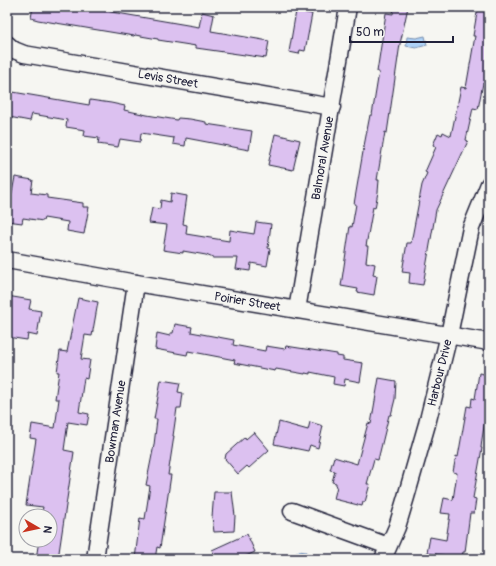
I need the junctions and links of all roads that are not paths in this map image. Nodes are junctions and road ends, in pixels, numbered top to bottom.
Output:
1 (348, 7) edge
2 (7, 44) edge
3 (332, 107) junction
4 (489, 184) edge
5 (7, 260) edge
6 (136, 283) junction
7 (298, 310) junction
8 (449, 335) junction
9 (489, 342) edge
10 (292, 511) dead end
11 (386, 553) edge
12 (95, 559) edge

1 - 3 street, Balmoral Avenue
2 - 3 street, Levis Street
3 - 7 street, Balmoral Avenue
4 - 8 street, Harbour Drive
5 - 6 street, Poirier Street
6 - 7 street, Poirier Street
6 - 12 street, Bowman Avenue
7 - 8 street, Poirier Street
8 - 9 street, Poirier Street
8 - 11 street, Harbour Drive
10 - 11 street

